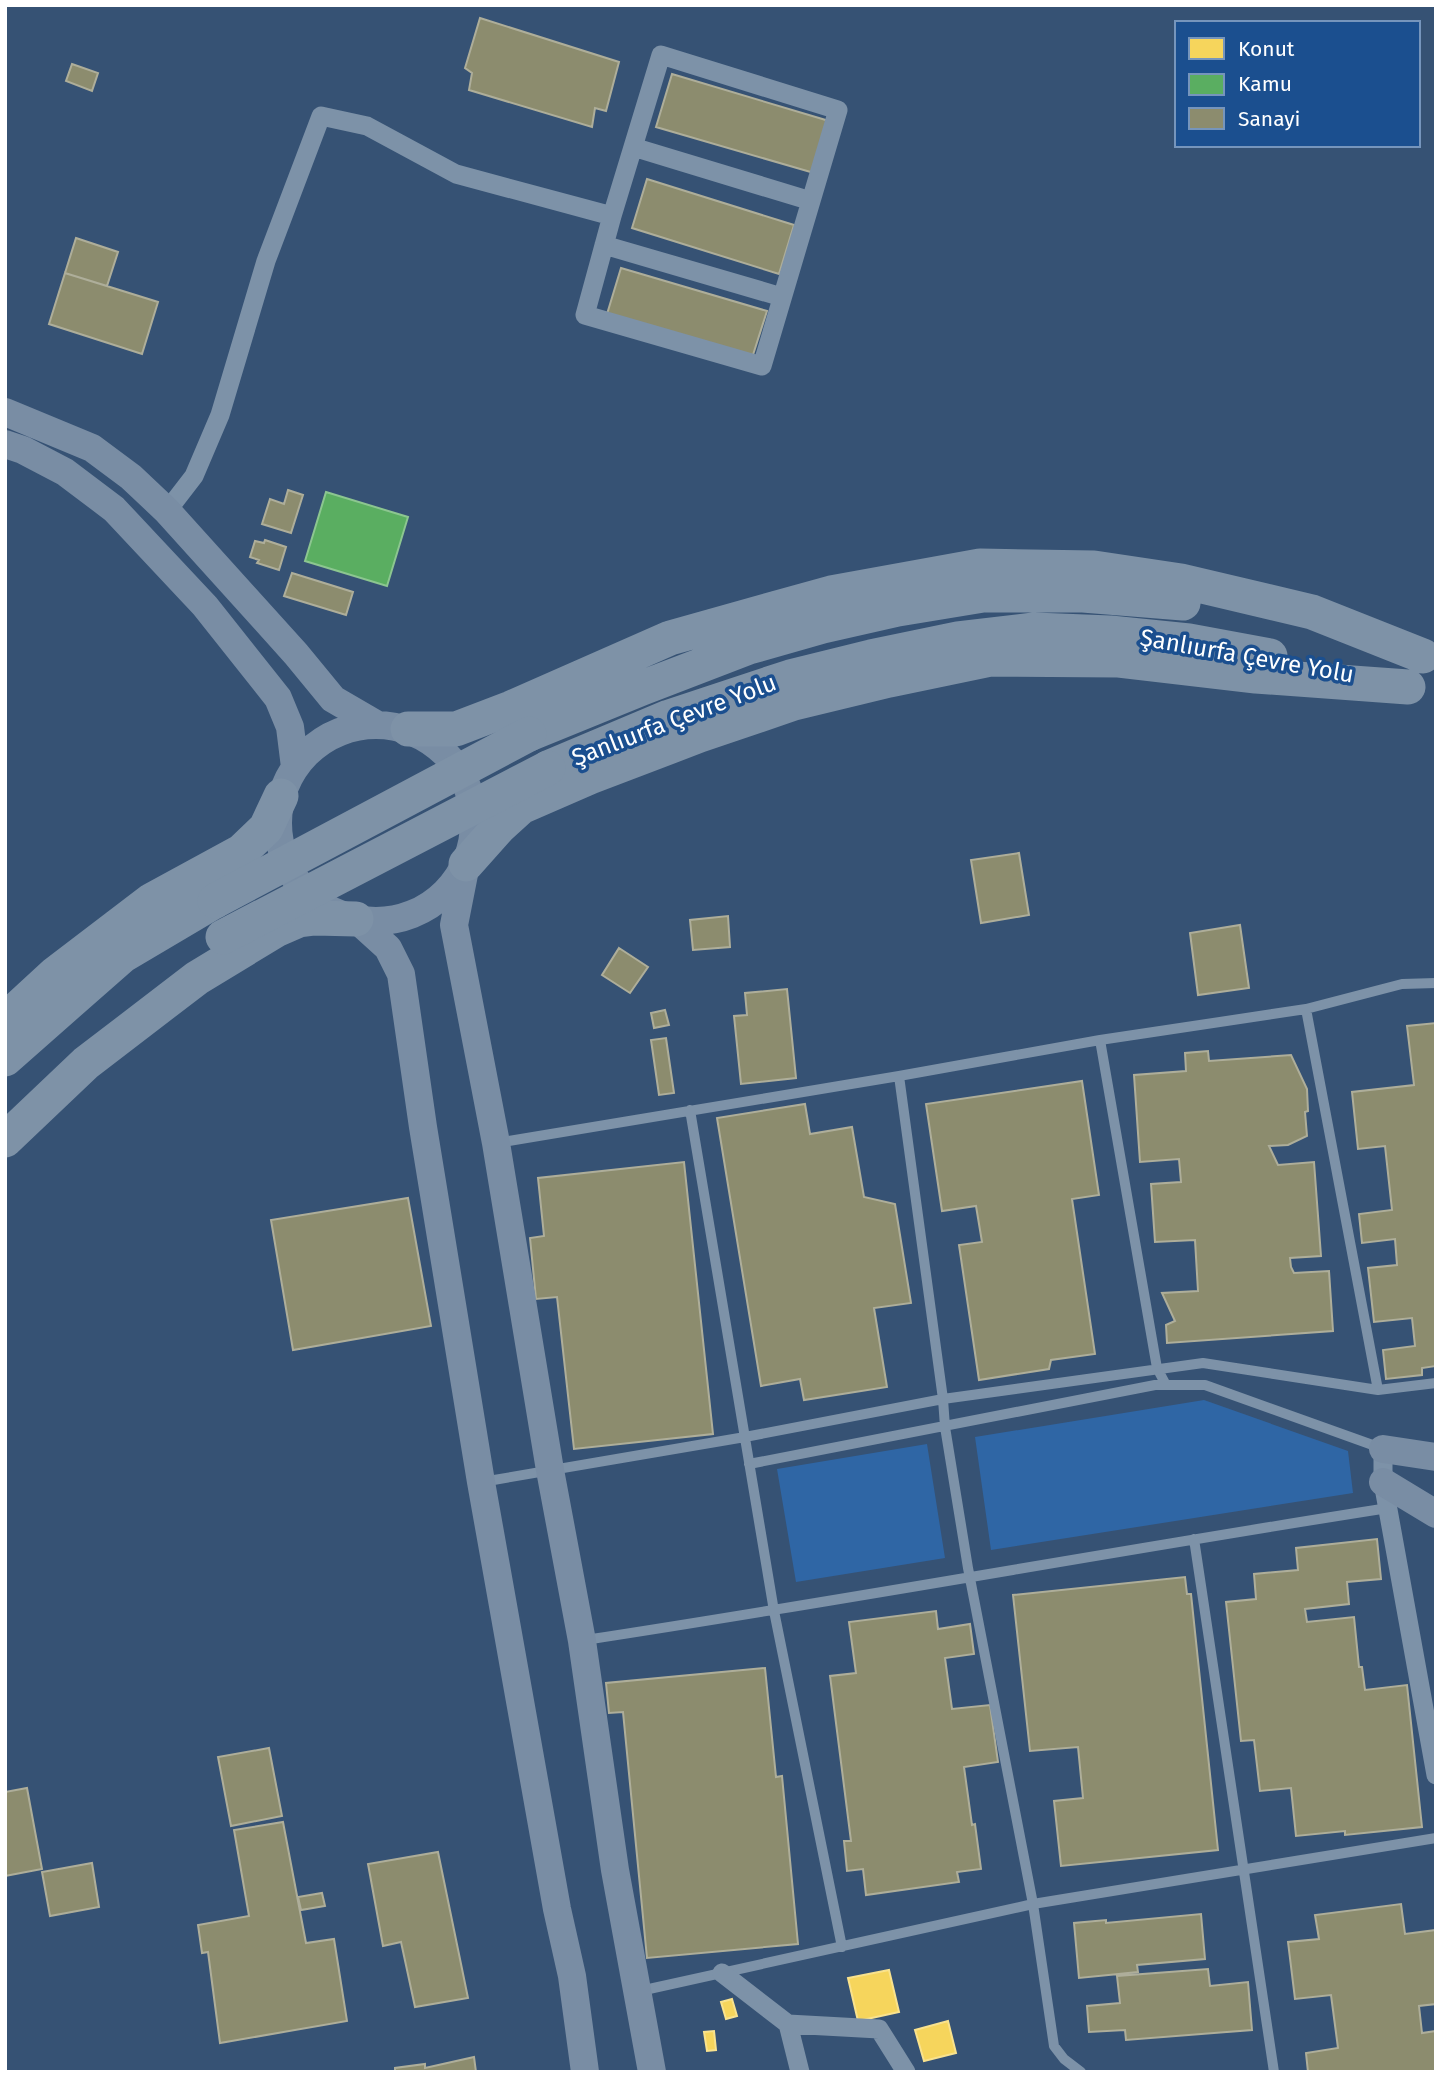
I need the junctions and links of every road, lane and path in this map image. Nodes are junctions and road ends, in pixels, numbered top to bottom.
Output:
1 (633, 147) junction
2 (811, 201) junction
3 (612, 216) junction
4 (604, 245) junction
5 (782, 297) junction
6 (5, 412) edge
7 (5, 444) edge
8 (167, 512) junction
9 (1426, 674) edge
10 (392, 727) junction
11 (288, 781) junction
12 (466, 864) junction
13 (356, 919) junction
14 (1436, 983) edge
15 (1306, 1009) junction
16 (5, 1020) edge
17 (1100, 1040) junction
18 (5, 1059) edge
19 (899, 1076) junction
20 (690, 1110) junction
21 (5, 1111) edge
22 (5, 1140) edge
23 (496, 1143) junction
24 (1157, 1368) junction
25 (1436, 1383) edge
26 (1166, 1385) junction
27 (1378, 1390) junction
28 (943, 1399) junction
29 (945, 1427) junction
30 (744, 1437) junction
31 (1383, 1449) junction
32 (1436, 1457) edge
33 (749, 1464) junction
34 (550, 1471) junction
35 (481, 1482) junction
36 (1385, 1495) junction
37 (1436, 1514) edge
38 (1194, 1539) junction
39 (971, 1578) junction
40 (774, 1611) junction
41 (582, 1641) junction
42 (1436, 1703) edge
43 (1426, 1722) junction
44 (1436, 1775) edge
45 (1436, 1838) edge
46 (1243, 1869) junction
47 (1033, 1904) junction
48 (842, 1947) junction
49 (722, 1973) junction
50 (636, 1992) junction
51 (788, 2024) junction
52 (585, 2072) edge
53 (652, 2072) edge
54 (788, 2072) edge
55 (800, 2072) edge
56 (906, 2072) edge
57 (1081, 2072) edge
58 (1274, 2072) edge

1 - 2 street
1 - 2 street
1 - 3 street
2 - 5 street
3 - 4 street
3 - 8 street
4 - 5 street
4 - 5 street
6 - 8 street
7 - 11 street
8 - 10 street
9 - 10 highway
9 - 12 highway
9 - 18 highway, Şanlıurfa Çevre Yolu, bridge
9 - 21 highway, Şanlıurfa Çevre Yolu, bridge
10 - 11 street
10 - 12 street
11 - 13 street
11 - 16 highway
12 - 13 street
12 - 23 street
13 - 22 highway
13 - 35 street
14 - 15 lane
15 - 17 lane
15 - 27 lane
17 - 19 lane
17 - 24 lane
19 - 20 lane
19 - 28 lane
20 - 23 lane
20 - 30 lane
23 - 34 street
24 - 26 lane
24 - 27 lane
24 - 28 lane
25 - 27 lane
26 - 29 lane
26 - 31 lane
28 - 29 lane
28 - 30 lane
29 - 33 lane
29 - 39 lane
30 - 33 lane
30 - 34 lane
31 - 32 street
31 - 36 street
33 - 40 lane
34 - 35 lane
34 - 41 street
35 - 52 street
36 - 37 street
36 - 38 lane
36 - 43 street
38 - 39 lane
38 - 46 lane
39 - 40 lane
39 - 47 lane
40 - 41 lane
40 - 48 lane
41 - 50 street
42 - 43 lane
43 - 44 street
45 - 46 lane
46 - 47 lane
46 - 58 lane
47 - 48 lane
47 - 57 lane
48 - 49 lane
49 - 50 lane
49 - 51 street
50 - 53 street
51 - 54 street
51 - 55 street
51 - 56 street

